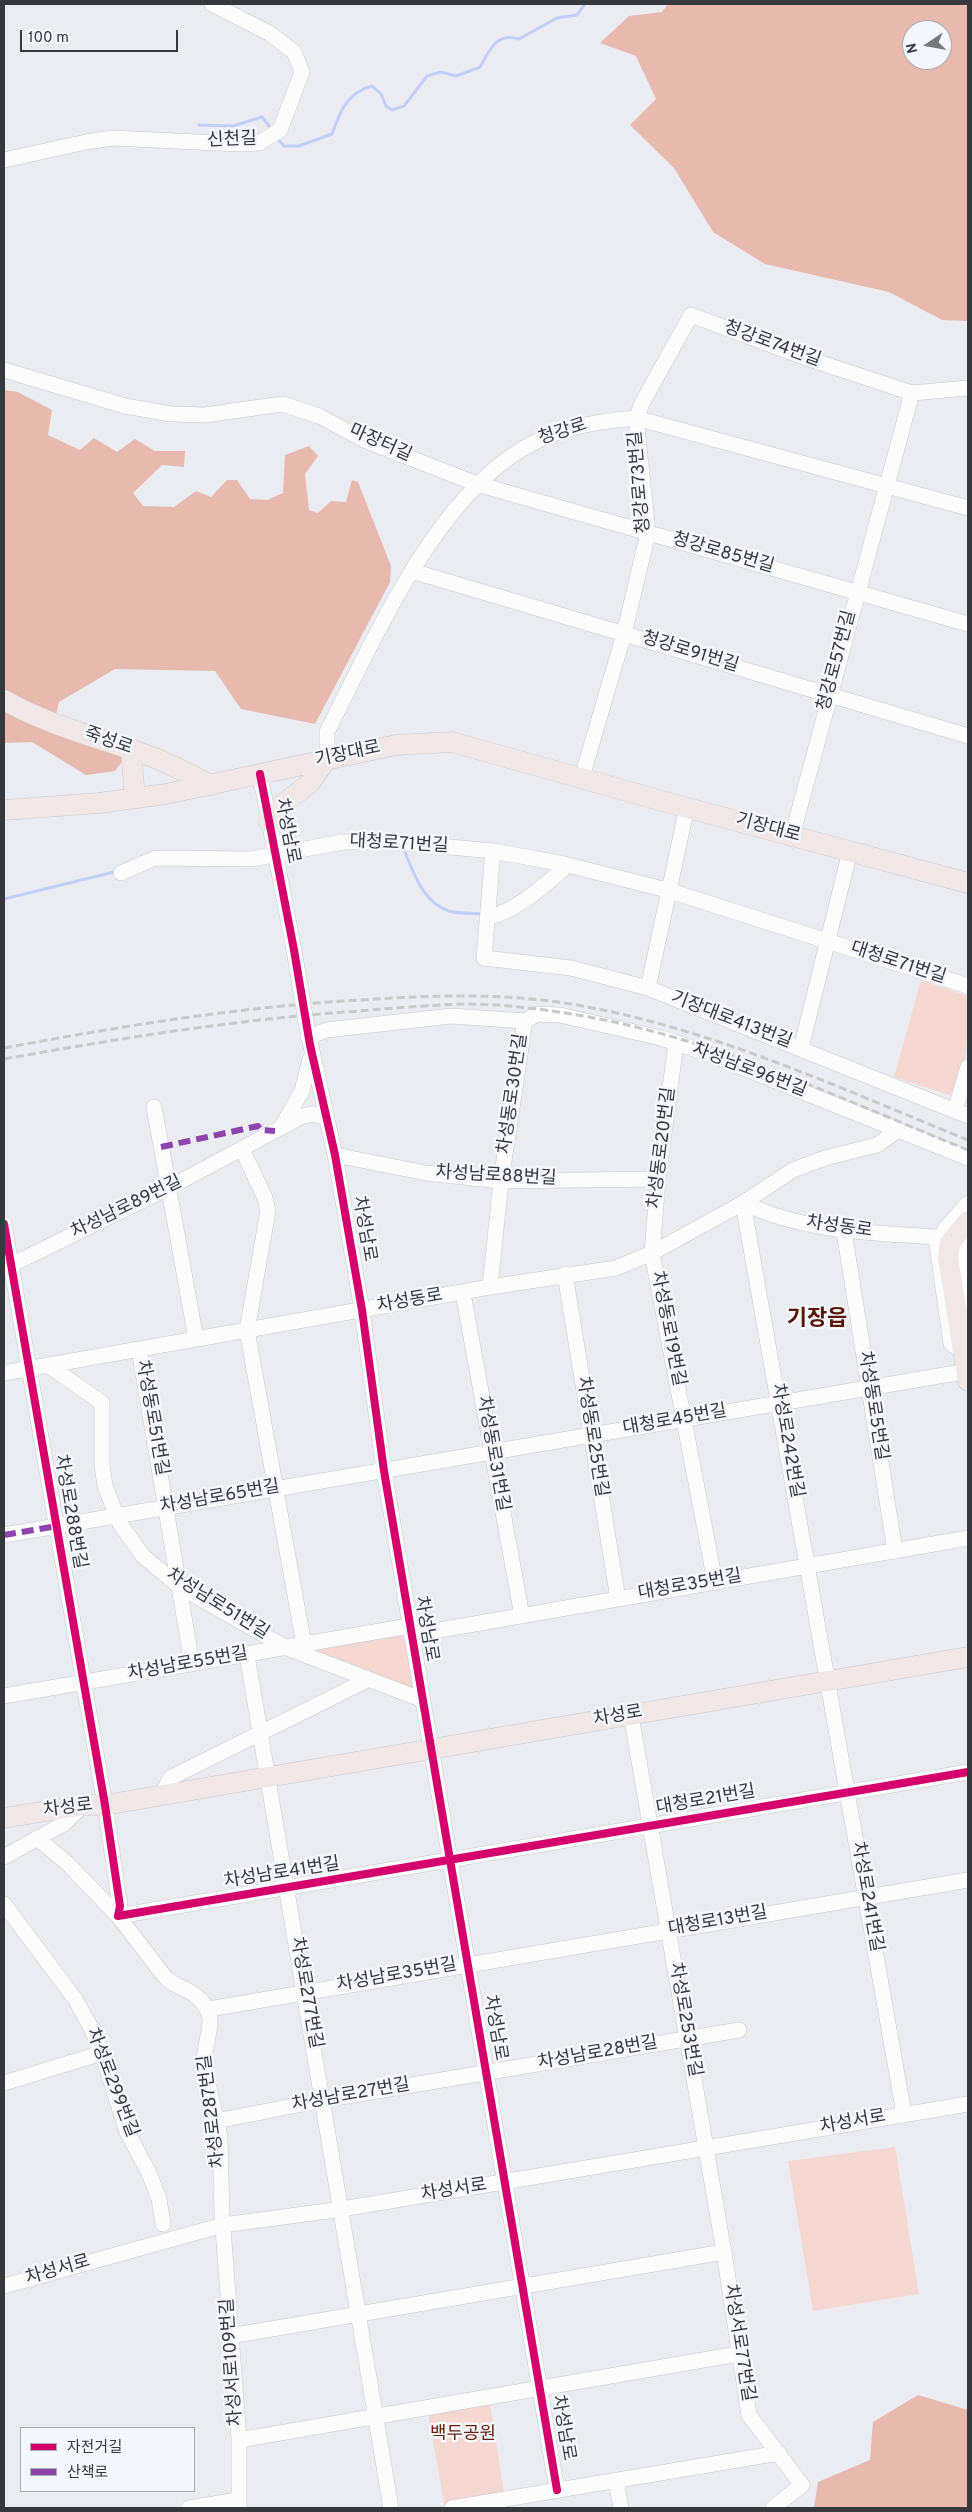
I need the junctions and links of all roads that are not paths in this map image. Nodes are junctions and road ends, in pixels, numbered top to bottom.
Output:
1 (212, 4) edge
2 (4, 160) edge
3 (4, 370) edge
4 (968, 388) edge
5 (912, 393) junction
6 (636, 418) junction
7 (477, 484) junction
8 (886, 486) junction
9 (968, 508) edge
10 (648, 533) junction
11 (412, 571) junction
12 (856, 592) junction
13 (968, 624) edge
14 (624, 634) junction
15 (829, 695) junction
16 (4, 700) edge
17 (968, 736) edge
18 (131, 750) junction
19 (327, 758) junction
20 (260, 774) junction
21 (582, 777) junction
22 (211, 785) junction
23 (135, 798) junction
24 (686, 807) junction
25 (4, 810) edge
26 (269, 822) junction
27 (792, 836) junction
28 (493, 851) junction
29 (850, 851) junction
30 (276, 855) junction
31 (568, 864) junction
32 (122, 873) dead end
33 (968, 883) edge
34 (667, 890) junction
35 (487, 918) junction
36 (828, 942) junction
37 (968, 986) edge
38 (648, 988) junction
39 (525, 1021) junction
40 (308, 1036) junction
41 (676, 1043) junction
42 (801, 1048) junction
43 (968, 1067) edge
44 (154, 1106) dead end
45 (962, 1113) edge
46 (327, 1120) junction
47 (280, 1128) junction
48 (898, 1130) junction
49 (242, 1150) junction
50 (335, 1155) junction
51 (968, 1158) edge
52 (658, 1179) junction
53 (501, 1181) junction
54 (168, 1188) junction
55 (743, 1203) junction
56 (968, 1203) edge
57 (968, 1221) edge
58 (4, 1224) edge
59 (844, 1231) junction
60 (939, 1237) junction
61 (968, 1238) edge
62 (652, 1253) junction
63 (11, 1265) junction
64 (565, 1274) junction
65 (490, 1287) junction
66 (463, 1293) junction
67 (362, 1310) junction
68 (968, 1310) edge
69 (247, 1330) junction
70 (196, 1339) junction
71 (139, 1349) junction
72 (966, 1350) edge
73 (48, 1365) junction
74 (29, 1368) junction
75 (4, 1373) edge
76 (968, 1375) edge
77 (869, 1388) junction
78 (780, 1403) junction
79 (685, 1419) junction
80 (591, 1435) junction
81 (492, 1452) junction
82 (384, 1470) junction
83 (276, 1489) junction
84 (166, 1507) junction
85 (116, 1516) junction
86 (56, 1526) junction
87 (4, 1535) edge
88 (968, 1538) edge
89 (895, 1551) junction
90 (808, 1566) junction
91 (715, 1582) junction
92 (180, 1587) junction
93 (618, 1599) junction
94 (522, 1616) junction
95 (410, 1630) junction
96 (304, 1645) junction
97 (287, 1648) junction
98 (247, 1655) junction
99 (968, 1657) edge
100 (192, 1664) junction
101 (369, 1680) junction
102 (829, 1680) junction
103 (84, 1683) junction
104 (4, 1696) edge
105 (422, 1700) junction
106 (631, 1714) junction
107 (260, 1734) junction
108 (431, 1749) junction
109 (968, 1772) edge
110 (267, 1777) junction
111 (848, 1792) junction
112 (162, 1795) junction
113 (83, 1805) junction
114 (105, 1805) junction
115 (4, 1818) edge
116 (650, 1826) junction
117 (37, 1838) junction
118 (4, 1857) edge
119 (450, 1861) junction
120 (968, 1880) edge
121 (287, 1889) junction
122 (866, 1897) junction
123 (4, 1904) edge
124 (118, 1916) junction
125 (668, 1931) junction
126 (468, 1965) junction
127 (304, 1992) junction
128 (208, 2009) junction
129 (739, 2030) dead end
130 (687, 2039) junction
131 (102, 2052) junction
132 (486, 2073) junction
133 (4, 2083) edge
134 (323, 2100) junction
135 (968, 2104) edge
136 (904, 2114) junction
137 (216, 2121) junction
138 (706, 2148) junction
139 (504, 2182) junction
140 (342, 2209) junction
141 (163, 2224) dead end
142 (223, 2225) junction
143 (724, 2252) junction
144 (4, 2286) edge
145 (522, 2286) junction
146 (358, 2314) junction
147 (230, 2336) junction
148 (738, 2354) junction
149 (540, 2388) junction
150 (375, 2417) junction
151 (239, 2440) junction
152 (779, 2453) junction
153 (616, 2480) junction
154 (557, 2490) junction
155 (238, 2504) edge
156 (505, 2504) edge
157 (189, 2508) edge
158 (391, 2508) edge
159 (452, 2508) edge
160 (621, 2508) edge
161 (773, 2508) edge

1 - 2 street, 신천길
3 - 7 street, 마장터길
4 - 5 street, 청강로74번길
5 - 6 street, 청강로74번길
5 - 8 street, 청강로57번길
6 - 7 street, 청강로
6 - 8 street, 청강로
6 - 10 street, 청강로73번길
7 - 10 street, 청강로85번길
7 - 11 street, 청강로
8 - 9 street, 청강로
8 - 12 street, 청강로57번길
10 - 12 street, 청강로85번길
10 - 14 street, 청강로73번길
11 - 14 street, 청강로91번길
11 - 19 street, 청강로
12 - 13 street, 청강로85번길
12 - 15 street, 청강로57번길
14 - 15 street, 청강로91번길
14 - 21 street, 청강로73번길
15 - 17 street, 청강로91번길
15 - 27 street, 청강로57번길
16 - 18 main road, 죽성로
18 - 22 main road, 죽성로
18 - 23 main road
19 - 20 main road, 기장대로
19 - 21 main road, 기장대로
19 - 26 main road
20 - 22 main road, 기장대로
20 - 26 street, 차성남로
21 - 24 main road, 기장대로
22 - 23 main road, 기장대로
23 - 25 main road, 기장대로
24 - 27 main road, 기장대로
24 - 34 street
26 - 30 street, 차성남로
27 - 29 main road, 기장대로
28 - 30 street, 대청로71번길
28 - 31 street, 대청로71번길
28 - 35 street
29 - 33 main road, 기장대로
29 - 36 street
30 - 32 street, 차성남로
30 - 40 street, 차성남로, bridge
31 - 34 street, 대청로71번길
31 - 35 street
34 - 36 street, 대청로71번길
34 - 38 street
35 - 38 street, 기장대로413번길
36 - 37 street, 대청로71번길
36 - 42 street, 대청로71번길
38 - 42 street, 기장대로413번길
39 - 40 street, 차성남로96번길
39 - 41 street, 차성남로96번길
39 - 53 street, 차성동로30번길
40 - 46 street, 차성남로
40 - 47 street
41 - 48 street, 차성남로96번길
41 - 52 street, 차성동로20번길
42 - 45 street, 기장대로413번길
43 - 45 street
44 - 54 street
46 - 47 street, 차성남로89번길
46 - 50 street, 차성남로
47 - 49 street, 차성남로89번길
48 - 51 street, 차성남로96번길
48 - 55 street, 차성동로
49 - 54 street, 차성남로89번길
49 - 69 street
50 - 53 street, 차성남로88번길
50 - 67 street, 차성남로
52 - 53 street, 차성남로88번길
52 - 62 street, 차성동로20번길
53 - 65 street, 차성동로30번길
54 - 63 street, 차성남로89번길
54 - 70 street
55 - 59 street, 차성동로
55 - 62 street, 차성동로
55 - 78 street, 차성로242번길
56 - 60 street
57 - 72 main road
58 - 63 street, 차성로288번길
59 - 60 street, 차성동로
59 - 77 street, 차성동로5번길
60 - 72 street
61 - 68 street
62 - 64 street, 차성동로
62 - 79 street, 차성동로19번길
63 - 74 street, 차성로288번길
64 - 65 street, 차성동로
64 - 80 street, 차성동로25번길
65 - 66 street, 차성동로
66 - 67 street, 차성동로
66 - 81 street, 차성동로31번길
67 - 69 street, 차성동로
67 - 82 street, 차성남로
69 - 70 street, 차성동로
69 - 83 street
70 - 71 street, 차성동로
71 - 73 street, 차성동로
71 - 84 street, 차성동로51번길
72 - 76 main road
73 - 74 street, 차성동로
73 - 85 street, 차성남로51번길
74 - 75 street, 차성동로
74 - 86 street, 차성로288번길
76 - 77 street, 대청로45번길
77 - 78 street, 대청로45번길
77 - 89 street, 차성동로5번길
78 - 79 street, 대청로45번길
78 - 90 street, 차성로242번길
79 - 80 street, 대청로45번길
79 - 91 street, 차성동로19번길
80 - 81 street, 대청로45번길
80 - 93 street, 차성동로25번길
81 - 82 street, 대청로45번길
81 - 94 street, 차성동로31번길
82 - 83 street, 차성남로65번길
82 - 95 street, 차성남로
83 - 84 street, 차성남로65번길
83 - 96 street
84 - 85 street, 차성남로65번길
84 - 92 street, 차성동로51번길
85 - 86 street, 차성남로65번길
85 - 92 street, 차성남로51번길
86 - 87 street, 차성남로65번길
86 - 103 street, 차성로288번길
88 - 89 street, 대청로35번길
89 - 90 street, 대청로35번길
90 - 91 street, 대청로35번길
90 - 102 street, 차성로242번길
91 - 93 street, 대청로35번길
92 - 97 street, 차성남로51번길
92 - 100 street, 차성동로51번길
93 - 94 street, 대청로35번길
94 - 95 street, 대청로35번길
95 - 96 street, 차성남로55번길
95 - 105 street, 차성남로
96 - 97 street, 차성남로55번길
97 - 98 street, 차성남로55번길
97 - 101 street, 차성남로51번길
98 - 100 street, 차성남로55번길
98 - 107 street
99 - 102 main road, 차성로
100 - 103 street, 차성남로55번길
101 - 105 street, 차성남로51번길
101 - 107 street
102 - 106 main road, 차성로
102 - 111 street, 차성로241번길
103 - 104 street, 차성남로55번길
103 - 114 street, 차성로288번길
105 - 108 street, 차성남로
106 - 108 main road, 차성로
106 - 116 street, 차성로253번길
107 - 110 street
107 - 112 street
108 - 110 main road, 차성로
108 - 119 street, 차성남로
109 - 111 street, 대청로21번길
110 - 112 main road, 차성로
110 - 121 street, 차성로277번길
111 - 116 street, 대청로21번길
111 - 122 street, 차성로241번길
112 - 114 main road, 차성로
113 - 114 main road, 차성로
113 - 115 main road, 차성로
113 - 117 street
114 - 124 street
116 - 119 street, 대청로21번길
116 - 125 street, 차성로253번길
117 - 118 street
117 - 124 street
119 - 121 street, 차성남로41번길
119 - 126 street, 차성남로
120 - 122 street, 대청로13번길
121 - 124 street, 차성남로41번길
121 - 127 street, 차성로277번길
122 - 125 street, 대청로13번길
122 - 136 street, 차성로241번길
123 - 131 street, 차성로299번길
124 - 128 street
125 - 126 street, 대청로13번길
125 - 130 street, 차성로253번길
126 - 127 street, 차성남로35번길
126 - 132 street, 차성남로
127 - 128 street, 차성남로35번길
127 - 134 street, 차성로277번길
128 - 137 street, 차성로287번길
129 - 130 street, 차성남로28번길
130 - 132 street, 차성남로28번길
130 - 138 street, 차성로253번길
131 - 133 street
131 - 141 street, 차성로299번길
132 - 134 street, 차성남로27번길
132 - 139 street, 차성남로
134 - 137 street, 차성남로27번길
134 - 140 street, 차성로277번길
135 - 136 street, 차성서로
136 - 138 street, 차성서로
137 - 142 street, 차성로287번길
138 - 139 street, 차성서로
138 - 143 street, 차성서로77번길
139 - 140 street, 차성서로
139 - 145 street, 차성남로
140 - 142 street, 차성서로
140 - 146 street, 차성로277번길
142 - 144 street, 차성서로
142 - 147 street, 차성서로109번길
143 - 145 street
143 - 148 street, 차성서로77번길
145 - 146 street
145 - 149 street, 차성남로
146 - 147 street
146 - 150 street, 차성로277번길
147 - 151 street, 차성서로109번길
148 - 149 street, 차성남로
148 - 152 street, 차성서로77번길
149 - 150 street, 차성남로
149 - 154 street, 차성남로
150 - 151 street, 차성남로
150 - 158 street, 차성로277번길
151 - 155 street, 차성서로109번길
152 - 153 street
152 - 161 street, 차성서로77번길
153 - 154 street
153 - 160 street
154 - 156 street
155 - 157 street, 차성서로109번길
156 - 159 street

